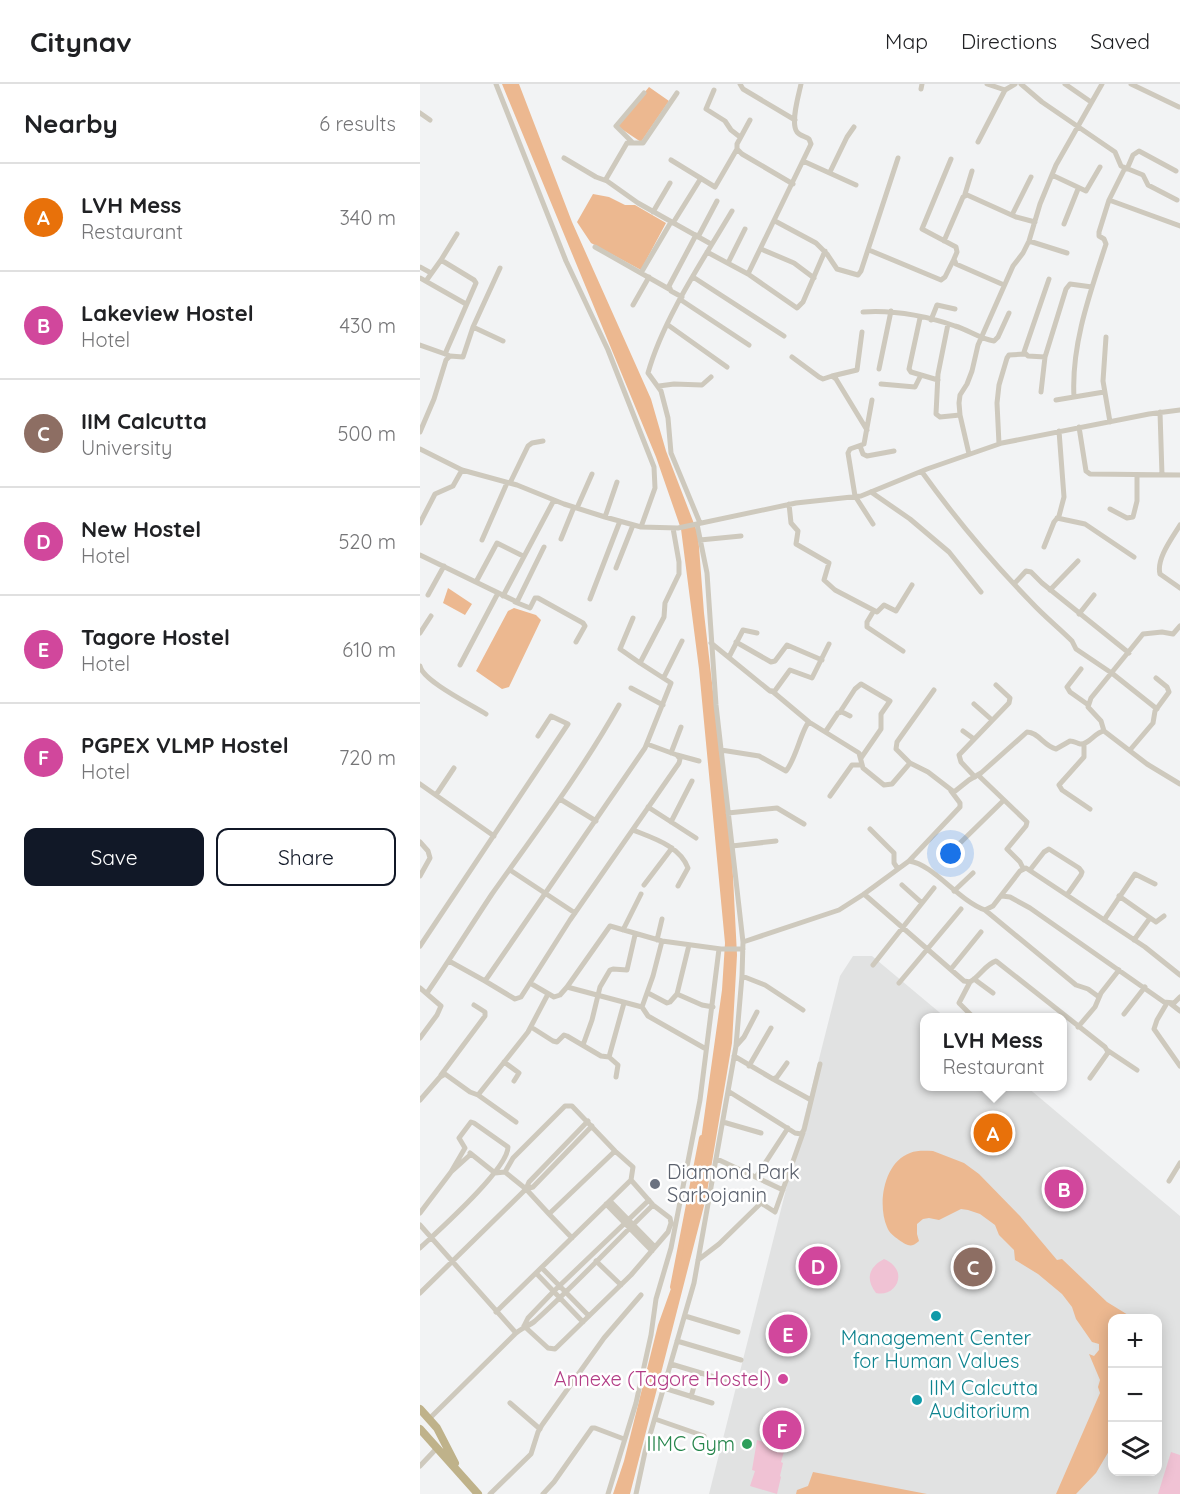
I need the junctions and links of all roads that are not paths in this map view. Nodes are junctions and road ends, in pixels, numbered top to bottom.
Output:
1 (496, 84) edge
2 (740, 84) edge
3 (801, 84) edge
4 (987, 84) edge
5 (1015, 84) edge
6 (1021, 84) edge
7 (1065, 84) edge
8 (1102, 84) edge
9 (1131, 84) edge
10 (714, 90) dead end
11 (1005, 90) junction
12 (644, 93) dead end
13 (677, 93) dead end
14 (1091, 102) junction
15 (1179, 107) edge
16 (420, 113) edge
17 (430, 120) dead end
18 (750, 120) dead end
19 (795, 120) junction
20 (1077, 126) junction
21 (854, 127) dead end
22 (740, 137) junction
23 (632, 142) junction
24 (978, 142) dead end
25 (737, 149) junction
26 (564, 158) dead end
27 (898, 158) dead end
28 (951, 159) dead end
29 (671, 160) dead end
30 (803, 161) junction
31 (1100, 167) dead end
32 (1126, 168) junction
33 (972, 171) dead end
34 (1176, 171) dead end
35 (830, 172) junction
36 (1052, 175) junction
37 (1031, 177) dead end
38 (701, 178) junction
39 (607, 181) junction
40 (670, 183) dead end
41 (792, 184) junction
42 (856, 185) dead end
43 (1078, 189) junction
44 (967, 195) junction
45 (1109, 200) junction
46 (1177, 200) dead end
47 (717, 201) dead end
48 (732, 211) dead end
49 (653, 212) junction
50 (1012, 215) junction
51 (775, 221) junction
52 (672, 222) junction
53 (1035, 222) junction
54 (1064, 224) dead end
55 (1180, 226) edge
56 (746, 229) dead end
57 (457, 234) dead end
58 (697, 236) junction
59 (1029, 241) junction
60 (944, 242) junction
61 (711, 244) junction
62 (595, 247) dead end
63 (761, 249) junction
64 (869, 250) junction
65 (707, 252) junction
66 (825, 252) junction
67 (1067, 253) dead end
68 (954, 259) junction
69 (441, 260) junction
70 (728, 263) junction
71 (420, 267) edge
72 (500, 268) dead end
73 (430, 273) junction
74 (641, 273) junction
75 (748, 274) junction
76 (649, 277) junction
77 (693, 278) junction
78 (814, 278) junction
79 (1049, 279) dead end
80 (422, 281) edge
81 (1004, 285) junction
82 (1092, 287) junction
83 (669, 289) junction
84 (682, 299) junction
85 (466, 304) junction
86 (633, 305) dead end
87 (954, 309) dead end
88 (891, 311) junction
89 (863, 312) dead end
90 (1009, 313) dead end
91 (920, 318) junction
92 (931, 320) junction
93 (948, 324) junction
94 (668, 325) junction
95 (473, 327) junction
96 (862, 332) dead end
97 (784, 336) dead end
98 (1106, 337) dead end
99 (981, 338) junction
100 (503, 341) dead end
101 (420, 345) edge
102 (749, 345) dead end
103 (1025, 354) junction
104 (448, 355) junction
105 (792, 357) dead end
106 (1045, 357) junction
107 (728, 367) dead end
108 (879, 369) dead end
109 (921, 375) junction
110 (832, 376) junction
111 (711, 377) dead end
112 (938, 380) junction
113 (881, 384) dead end
114 (659, 386) junction
115 (1041, 392) dead end
116 (1104, 392) junction
117 (1074, 398) junction
118 (872, 400) dead end
119 (1056, 400) dead end
120 (1180, 410) edge
121 (1160, 412) junction
122 (960, 415) junction
123 (1110, 422) junction
124 (1079, 427) junction
125 (867, 430) junction
126 (1059, 430) junction
127 (420, 432) edge
128 (543, 441) dead end
129 (999, 444) junction
130 (860, 447) junction
131 (420, 449) edge
132 (894, 451) dead end
133 (969, 454) junction
134 (462, 470) junction
135 (922, 471) junction
136 (592, 474) dead end
137 (1137, 475) junction
138 (1162, 475) junction
139 (1180, 475) edge
140 (617, 482) dead end
141 (508, 483) junction
142 (871, 492) junction
143 (855, 496) junction
144 (554, 500) junction
145 (789, 504) junction
146 (576, 508) junction
147 (1110, 509) dead end
148 (605, 517) junction
149 (1057, 518) junction
150 (620, 521) junction
151 (420, 524) edge
152 (697, 524) junction
153 (873, 524) dead end
154 (633, 525) junction
155 (1180, 525) edge
156 (641, 527) junction
157 (676, 528) junction
158 (741, 536) dead end
159 (561, 539) dead end
160 (482, 540) dead end
161 (700, 540) junction
162 (1044, 546) dead end
163 (544, 547) dead end
164 (420, 555) edge
165 (523, 556) junction
166 (1134, 557) dead end
167 (1078, 561) dead end
168 (444, 566) junction
169 (616, 568) dead end
170 (476, 582) junction
171 (1014, 584) junction
172 (912, 585) dead end
173 (1180, 588) edge
174 (1050, 590) junction
175 (981, 592) dead end
176 (501, 594) junction
177 (428, 595) dead end
178 (1094, 595) dead end
179 (590, 599) dead end
180 (515, 602) junction
181 (873, 612) junction
182 (1079, 614) junction
183 (431, 616) dead end
184 (633, 618) dead end
185 (1180, 626) edge
186 (420, 633) edge
187 (757, 633) dead end
188 (682, 641) dead end
189 (576, 642) dead end
190 (736, 642) junction
191 (711, 643) junction
192 (829, 644) dead end
193 (903, 651) dead end
194 (1129, 653) junction
195 (729, 657) junction
196 (822, 660) junction
197 (640, 663) junction
198 (460, 665) dead end
199 (420, 666) edge
200 (1081, 669) dead end
201 (1110, 674) junction
202 (664, 677) junction
203 (1156, 678) dead end
204 (996, 685) dead end
205 (631, 688) dead end
206 (934, 690) dead end
207 (772, 691) junction
208 (974, 704) dead end
209 (1088, 704) junction
210 (619, 705) dead end
211 (663, 705) junction
212 (1156, 709) junction
213 (840, 712) junction
214 (486, 714) dead end
215 (850, 716) dead end
216 (993, 720) junction
217 (809, 722) junction
218 (681, 727) dead end
219 (1104, 730) junction
220 (826, 731) junction
221 (963, 731) dead end
222 (538, 736) dead end
223 (974, 739) junction
224 (647, 744) junction
225 (1084, 744) junction
226 (721, 750) junction
227 (1130, 750) junction
228 (671, 753) junction
229 (677, 755) junction
230 (699, 761) dead end
231 (861, 761) junction
232 (910, 762) junction
233 (454, 768) dead end
234 (977, 776) junction
235 (692, 781) dead end
236 (420, 784) edge
237 (1180, 784) edge
238 (951, 791) junction
239 (436, 795) junction
240 (830, 796) dead end
241 (560, 799) junction
242 (1004, 800) junction
243 (648, 807) junction
244 (1090, 809) dead end
245 (728, 813) junction
246 (596, 821) junction
247 (671, 822) junction
248 (804, 824) dead end
249 (870, 829) dead end
250 (633, 830) junction
251 (494, 836) junction
252 (696, 838) dead end
253 (776, 841) dead end
254 (420, 842) edge
255 (732, 846) junction
256 (957, 846) dead end
257 (672, 848) junction
258 (909, 861) junction
259 (897, 869) junction
260 (1026, 869) junction
261 (510, 870) junction
262 (972, 873) dead end
263 (420, 876) edge
264 (1155, 884) dead end
265 (644, 885) dead end
266 (902, 885) dead end
267 (678, 886) dead end
268 (934, 888) dead end
269 (954, 891) junction
270 (545, 893) junction
271 (641, 894) dead end
272 (864, 894) junction
273 (1067, 895) junction
274 (1002, 896) junction
275 (1119, 896) junction
276 (922, 903) junction
277 (961, 909) dead end
278 (985, 910) junction
279 (575, 913) junction
280 (1164, 916) dead end
281 (1150, 918) junction
282 (662, 919) dead end
283 (1104, 920) junction
284 (902, 927) junction
285 (623, 930) junction
286 (981, 932) dead end
287 (635, 935) junction
288 (1134, 940) junction
289 (659, 941) junction
290 (689, 945) junction
291 (420, 946) edge
292 (741, 947) junction
293 (720, 949) junction
294 (927, 949) junction
295 (449, 961) junction
296 (873, 965) dead end
297 (951, 969) junction
298 (1119, 970) junction
299 (1180, 975) edge
300 (742, 976) junction
301 (485, 981) junction
302 (972, 981) junction
303 (899, 983) dead end
304 (530, 984) junction
305 (567, 987) junction
306 (1145, 987) junction
307 (420, 988) edge
308 (427, 993) junction
309 (648, 993) junction
310 (993, 993) dead end
311 (548, 994) junction
312 (677, 994) junction
313 (598, 996) junction
314 (1099, 997) junction
315 (1180, 997) edge
316 (624, 1003) junction
317 (1169, 1004) junction
318 (474, 1005) dead end
319 (642, 1007) junction
320 (713, 1007) junction
321 (803, 1010) dead end
322 (1180, 1011) edge
323 (757, 1012) dead end
324 (970, 1013) edge
325 (1060, 1013) edge
326 (1124, 1014) dead end
327 (1067, 1019) edge
328 (531, 1027) junction
329 (1077, 1027) junction
330 (771, 1028) dead end
331 (420, 1038) edge
332 (583, 1045) junction
333 (736, 1046) junction
334 (706, 1049) junction
335 (1107, 1050) junction
336 (734, 1056) junction
337 (609, 1057) junction
338 (504, 1062) junction
339 (787, 1063) dead end
340 (820, 1064) dead end
341 (749, 1066) junction
342 (1180, 1066) edge
343 (1137, 1070) dead end
344 (440, 1077) junction
345 (616, 1077) dead end
346 (1090, 1078) dead end
347 (773, 1079) junction
348 (514, 1082) dead end
349 (728, 1091) junction
350 (478, 1095) junction
351 (420, 1100) edge
352 (811, 1100) junction
353 (516, 1122) dead end
354 (723, 1122) junction
355 (590, 1124) junction
356 (788, 1128) junction
357 (762, 1133) dead end
358 (803, 1133) junction
359 (465, 1148) junction
360 (615, 1151) junction
361 (471, 1154) junction
362 (717, 1159) junction
363 (1180, 1163) edge
364 (451, 1172) junction
365 (505, 1172) junction
366 (495, 1173) junction
367 (756, 1178) junction
368 (631, 1180) junction
369 (1169, 1181) dead end
370 (526, 1189) junction
371 (783, 1190) junction
372 (651, 1202) junction
373 (608, 1203) junction
374 (420, 1213) edge
375 (549, 1214) junction
376 (629, 1224) junction
377 (420, 1225) edge
378 (431, 1237) junction
379 (572, 1238) junction
380 (420, 1248) edge
381 (654, 1249) junction
382 (698, 1260) junction
383 (596, 1262) junction
384 (452, 1263) junction
385 (542, 1268) junction
386 (536, 1273) junction
387 (420, 1282) edge
388 (621, 1285) junction
389 (560, 1286) junction
390 (425, 1288) junction
391 (553, 1292) junction
392 (565, 1292) junction
393 (420, 1293) edge
394 (641, 1295) dead end
395 (559, 1298) junction
396 (496, 1312) junction
397 (590, 1316) junction
398 (685, 1316) junction
399 (583, 1322) junction
400 (524, 1326) junction
401 (738, 1332) dead end
402 (516, 1333) junction
403 (677, 1341) junction
404 (741, 1360) dead end
405 (671, 1364) junction
406 (698, 1372) junction
407 (730, 1382) dead end
408 (664, 1388) junction
409 (692, 1397) junction
410 (712, 1403) dead end
411 (510, 1404) dead end
412 (420, 1408) edge
413 (429, 1419) junction
414 (655, 1419) junction
415 (420, 1429) edge
416 (540, 1429) junction
417 (704, 1436) dead end
418 (624, 1439) junction
419 (436, 1448) junction
420 (420, 1466) edge
421 (459, 1471) junction
422 (478, 1494) edge
423 (490, 1494) edge
424 (543, 1494) edge
425 (608, 1494) edge
426 (636, 1494) edge

1 - 156 street
2 - 19 street
3 - 19 street
4 - 11 street
5 - 11 street
6 - 20 street
7 - 14 street
8 - 14 street
9 - 15 street
10 - 22 street
11 - 24 street
12 - 23 street
13 - 23 street
14 - 20 street
16 - 17 street
18 - 22 street
19 - 30 street
20 - 32 street
20 - 36 street
21 - 35 street
22 - 25 street
23 - 39 street
25 - 38 street
25 - 41 street
26 - 39 street
27 - 64 street
28 - 60 street
29 - 38 street
30 - 35 street
30 - 41 street
31 - 43 street
32 - 34 street
32 - 45 street
32 - 46 street
33 - 44 street
35 - 42 street
36 - 43 street
36 - 53 street
37 - 50 street
38 - 52 street
39 - 49 street
40 - 49 street
41 - 51 street
43 - 54 street
44 - 50 street
44 - 60 street
45 - 55 street
45 - 82 street
47 - 58 street
48 - 61 street
49 - 52 street
50 - 53 street
51 - 63 street
51 - 66 street
52 - 58 street
52 - 74 street
53 - 59 street
56 - 70 street
57 - 69 street
58 - 61 street
58 - 83 street
59 - 67 street
59 - 81 street
60 - 68 street
61 - 65 street
62 - 74 street
63 - 75 street
63 - 78 street
64 - 66 street
64 - 68 street
65 - 70 street
65 - 77 street
66 - 78 street
68 - 81 street
69 - 73 street
69 - 85 street
70 - 75 street
71 - 73 street
72 - 95 street
73 - 80 street
74 - 76 street
75 - 78 street
76 - 83 street
76 - 86 street
77 - 84 street
77 - 97 street
79 - 103 street
80 - 85 street
81 - 99 street
82 - 106 street
82 - 117 street
83 - 84 street
84 - 94 street
84 - 102 street
85 - 104 street
87 - 92 street
88 - 89 street
88 - 91 street
88 - 108 street
90 - 99 street
91 - 92 street
91 - 109 street
92 - 93 street
93 - 99 street
93 - 112 street
94 - 107 street
94 - 114 street
95 - 100 street
95 - 104 street
96 - 110 street
98 - 116 street
99 - 122 street
101 - 104 street
103 - 106 street
103 - 129 street
104 - 127 street
105 - 110 street
106 - 115 street
109 - 112 street
109 - 113 street
110 - 125 street
111 - 114 street
112 - 122 street
114 - 152 street
116 - 117 street
116 - 123 street
117 - 119 street
118 - 125 street
120 - 121 street
121 - 123 street
121 - 138 street
122 - 133 street
123 - 124 street
124 - 126 street
124 - 137 street
125 - 130 street
126 - 129 street
126 - 149 street
128 - 141 street
129 - 133 street
130 - 132 street
130 - 143 street
131 - 134 street
133 - 135 street
134 - 141 street
134 - 151 street
135 - 142 street
135 - 171 street
136 - 146 street
137 - 138 street
137 - 147 street
138 - 139 street
140 - 148 street
141 - 144 street
141 - 160 street
142 - 143 street
142 - 175 street
143 - 145 street
143 - 153 street
144 - 146 street
144 - 165 street
145 - 152 street
145 - 181 street
146 - 148 street
146 - 159 street
148 - 150 street
149 - 162 street
149 - 166 street
150 - 154 street
150 - 179 street
152 - 157 street
152 - 161 street
154 - 156 street
154 - 169 street
155 - 173 street
156 - 157 street
157 - 197 street
158 - 161 street
161 - 191 street
163 - 180 street
164 - 168 street
165 - 170 street
165 - 176 street
167 - 174 street
168 - 170 street
168 - 177 street
170 - 176 street
171 - 174 street
171 - 201 street
172 - 181 street
174 - 182 street
176 - 180 street
176 - 198 street
178 - 182 street
180 - 189 street
181 - 193 street
182 - 194 street
183 - 186 street
184 - 197 street
185 - 194 street
187 - 190 street
188 - 202 street
190 - 195 street
190 - 196 street
191 - 195 street
191 - 226 street
192 - 196 street
194 - 201 street
195 - 207 street
196 - 207 street
197 - 202 street
199 - 214 street
200 - 209 street
201 - 209 street
201 - 212 street
202 - 211 street
203 - 212 street
204 - 216 street
205 - 211 street
206 - 232 street
207 - 217 street
208 - 216 street
209 - 219 street
210 - 241 street
211 - 224 street
212 - 227 street
213 - 215 street
213 - 220 street
213 - 231 street
216 - 223 street
217 - 220 street
217 - 226 street
218 - 228 street
219 - 225 street
219 - 227 street
220 - 231 street
221 - 223 street
222 - 251 street
223 - 234 street
224 - 228 street
224 - 246 street
225 - 234 street
225 - 244 street
226 - 245 street
227 - 237 street
228 - 229 street
229 - 230 street
229 - 243 street
231 - 232 street
231 - 240 street
232 - 238 street
233 - 239 street
234 - 238 street
234 - 242 street
235 - 247 street
236 - 239 street
238 - 258 street
239 - 251 street
241 - 246 street
241 - 261 street
242 - 256 street
242 - 260 street
243 - 247 street
243 - 250 street
245 - 248 street
245 - 255 street
246 - 270 street
247 - 252 street
249 - 259 street
250 - 257 street
250 - 279 street
251 - 291 street
253 - 255 street
254 - 263 street
255 - 292 street
257 - 265 street
257 - 267 street
258 - 259 street
258 - 269 street
259 - 272 street
260 - 273 street
260 - 273 street
260 - 274 street
261 - 270 street
261 - 295 street
262 - 269 street
264 - 275 street
266 - 276 street
268 - 276 street
269 - 278 street
270 - 279 street
270 - 301 street
271 - 285 street
272 - 284 street
272 - 292 street
273 - 283 street
274 - 278 street
274 - 298 street
275 - 281 street
275 - 283 street
276 - 284 street
277 - 294 street
278 - 314 street
279 - 304 street
280 - 281 street
281 - 288 street
282 - 289 street
283 - 288 street
284 - 294 street
284 - 296 street
285 - 287 street
285 - 305 street
286 - 297 street
287 - 289 street
287 - 313 street
288 - 299 street
289 - 290 street
289 - 309 street
290 - 293 street
290 - 312 street
292 - 293 street
292 - 300 street
293 - 320 street
294 - 297 street
294 - 303 street
295 - 301 street
295 - 308 street
297 - 302 street
298 - 306 street
298 - 314 street
300 - 321 street
300 - 333 street
301 - 304 street
302 - 310 street
302 - 324 street
302 - 325 street
304 - 311 street
305 - 311 street
305 - 313 street
306 - 317 street
306 - 326 street
307 - 308 street
308 - 331 street
309 - 312 street
309 - 319 street
311 - 328 street
312 - 320 street
313 - 316 street
313 - 332 street
314 - 329 street
315 - 317 street
316 - 319 street
316 - 337 street
317 - 322 street
317 - 342 street
318 - 344 street
319 - 334 street
320 - 334 street
323 - 333 street
327 - 329 street
328 - 332 street
328 - 338 street
329 - 335 street
330 - 341 street
332 - 337 street
333 - 336 street
334 - 418 street
335 - 343 street
335 - 346 street
336 - 341 street
336 - 349 street
337 - 345 street
338 - 348 street
338 - 350 street
339 - 347 street
340 - 352 street
341 - 347 street
344 - 350 street
344 - 351 street
347 - 352 street
349 - 354 street
349 - 356 street
350 - 353 street
352 - 358 street
354 - 357 street
354 - 362 street
355 - 360 street
355 - 365 street
355 - 370 street
356 - 358 street
356 - 367 street
358 - 371 street
359 - 361 street
359 - 364 street
359 - 366 street
360 - 368 street
360 - 375 street
361 - 364 street
361 - 366 street
362 - 367 street
362 - 382 street
363 - 369 street
364 - 374 street
365 - 366 street
365 - 370 street
366 - 378 street
367 - 371 street
368 - 372 street
368 - 373 street
370 - 375 street
370 - 384 street
371 - 382 street
372 - 376 street
372 - 381 street
373 - 376 street
373 - 379 street
375 - 379 street
376 - 381 street
376 - 383 street
376 - 389 street
377 - 378 street
378 - 380 street
378 - 384 street
379 - 385 street
381 - 388 street
382 - 398 street
383 - 388 street
383 - 392 street
384 - 390 street
384 - 396 street
385 - 386 street
385 - 389 street
386 - 391 street
386 - 396 street
387 - 390 street
388 - 397 street
389 - 391 street
389 - 392 street
390 - 393 street
391 - 395 street
391 - 400 street
392 - 395 street
392 - 397 street
394 - 416 street
395 - 399 street
395 - 400 street
396 - 402 street
397 - 399 street
398 - 401 street
398 - 403 street
399 - 400 street
400 - 402 street
402 - 413 street
403 - 404 street
403 - 405 street
405 - 406 street
405 - 408 street
406 - 407 street
406 - 409 street
408 - 409 street
408 - 414 street
409 - 410 street
411 - 416 street
412 - 413 highway
413 - 421 highway
414 - 417 street
414 - 426 street
415 - 419 highway
416 - 423 street
418 - 424 street
418 - 425 street
419 - 420 street
419 - 421 highway
421 - 422 highway

